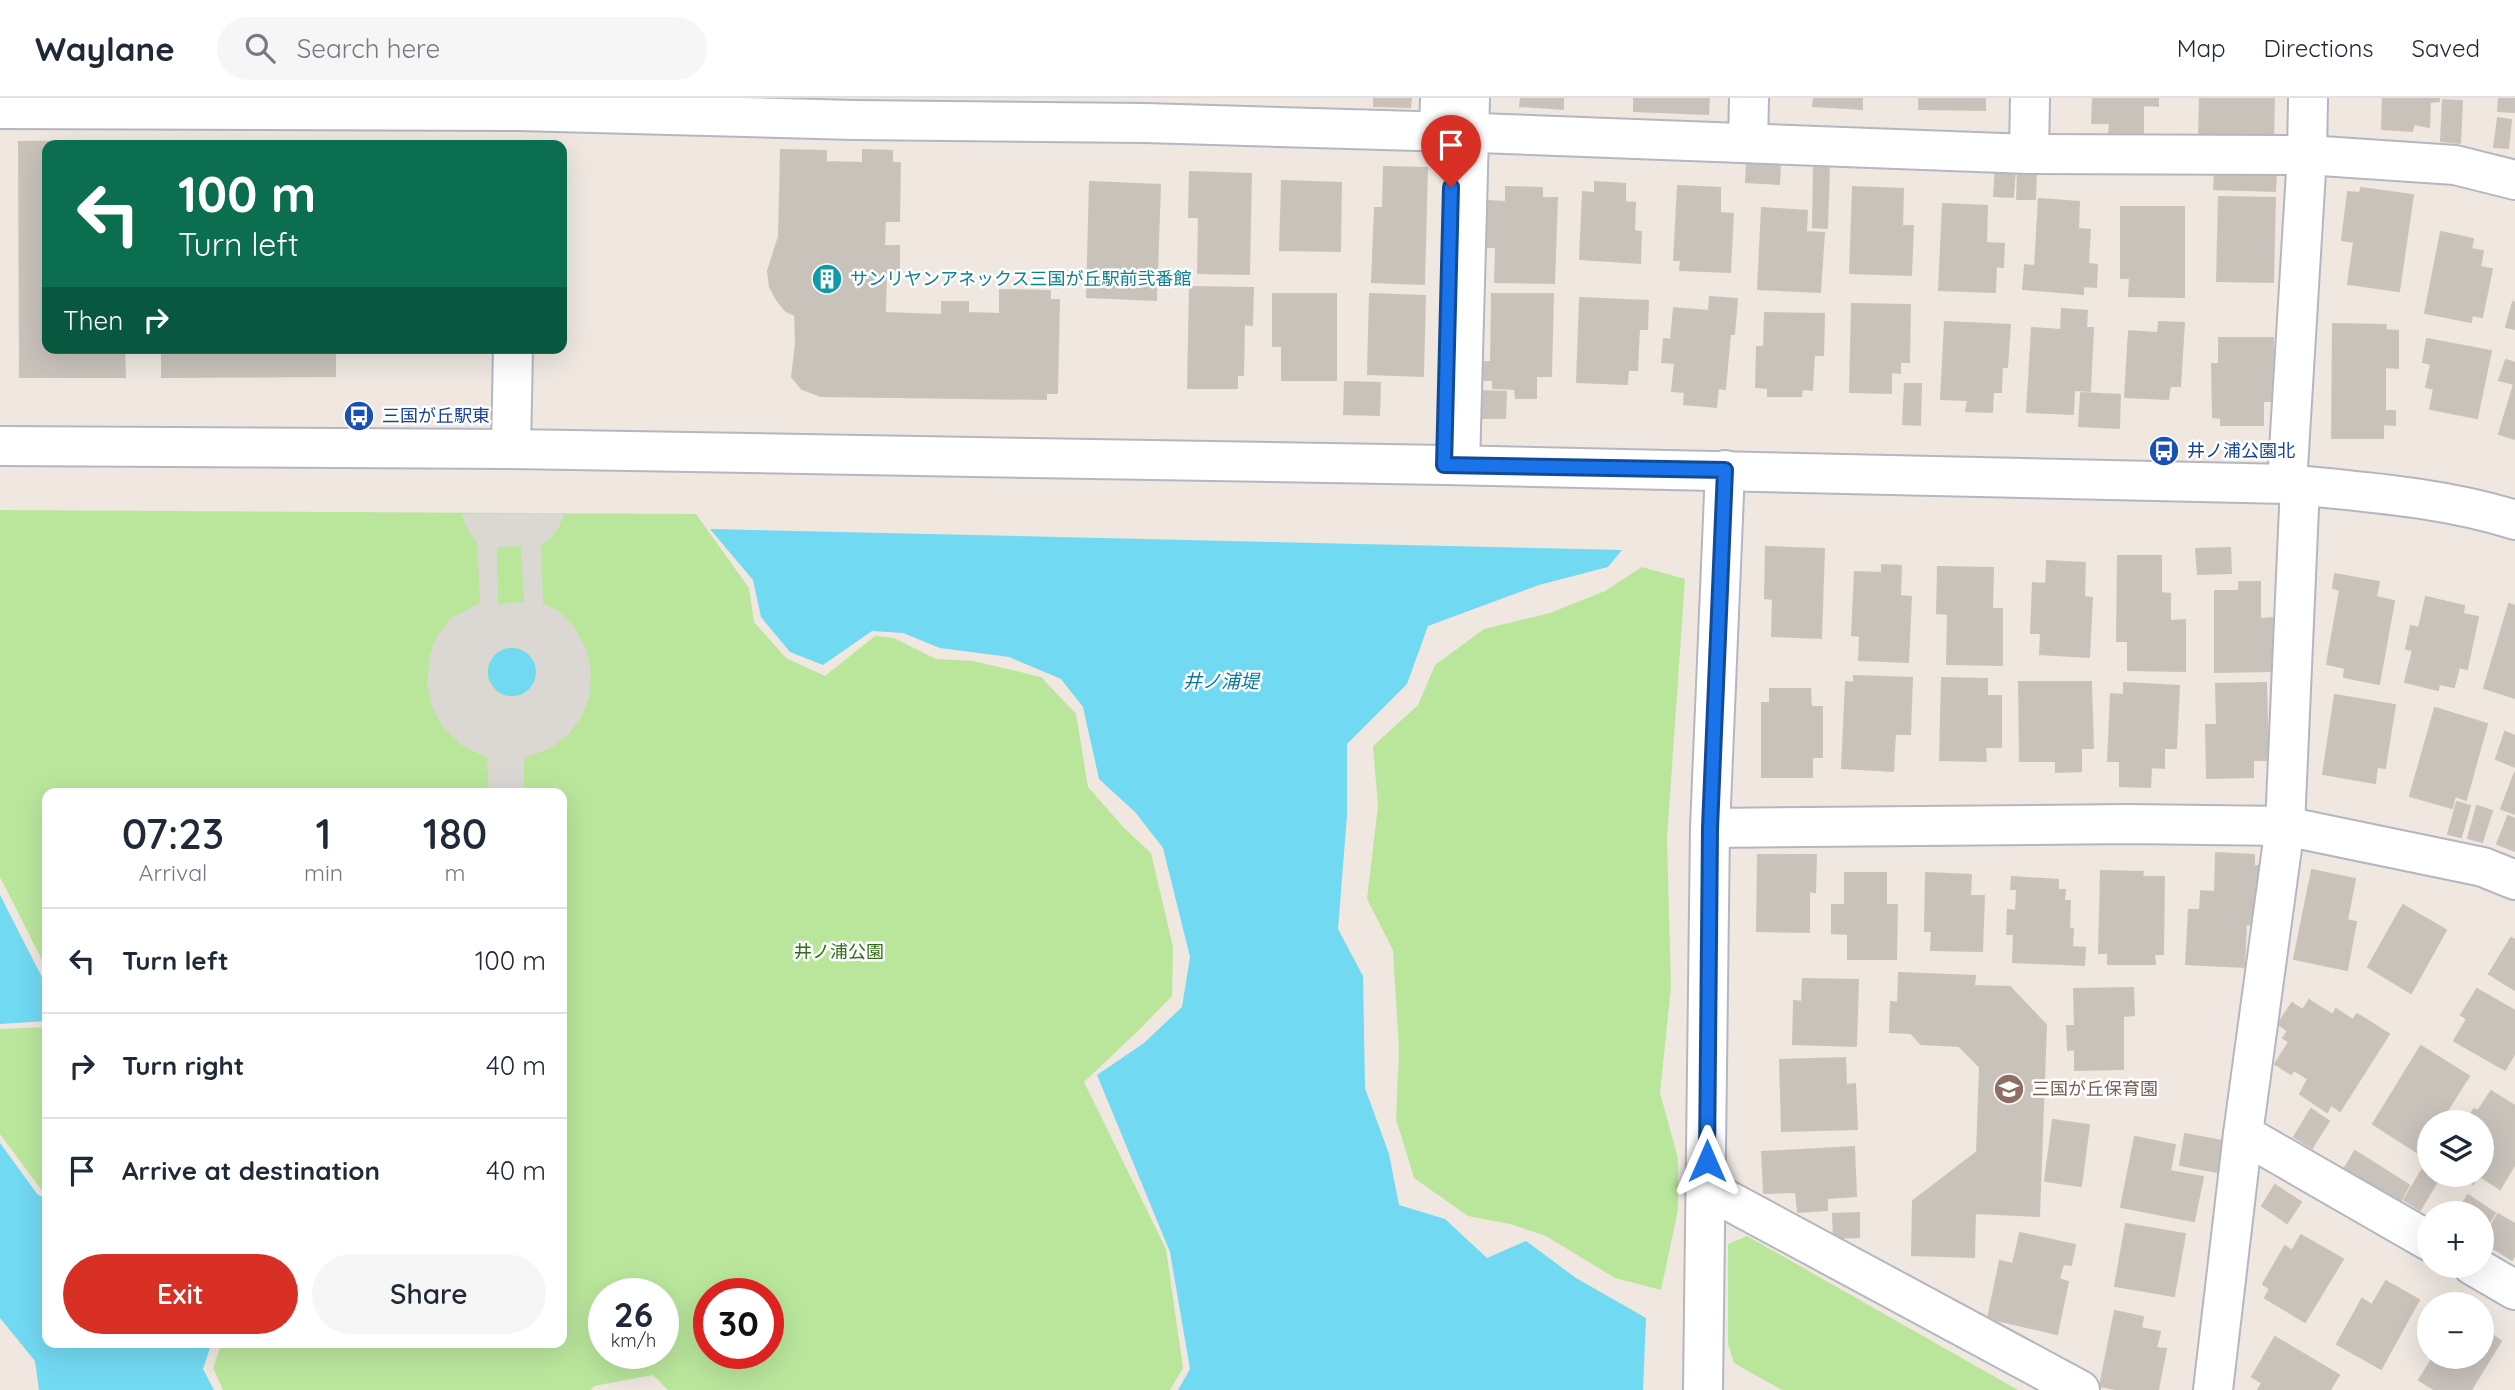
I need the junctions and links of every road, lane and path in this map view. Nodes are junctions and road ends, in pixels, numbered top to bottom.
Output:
1 (1749, 98) edge
2 (2030, 98) edge
3 (2308, 98) edge
4 (0, 109) edge
5 (854, 109) edge
6 (1145, 111) edge
7 (518, 118) edge
8 (1454, 118) edge
9 (1748, 143) junction
10 (2029, 154) junction
11 (2307, 155) junction
12 (2515, 180) edge
13 (513, 354) edge
14 (0, 446) edge
15 (510, 449) junction
16 (1452, 465) junction
17 (1725, 470) junction
18 (2294, 485) junction
19 (2515, 520) edge
20 (2285, 827) junction
21 (1710, 828) junction
22 (2515, 880) edge
23 (2243, 1134) junction
24 (1707, 1189) junction
25 (2417, 1234) edge
26 (2494, 1278) edge
27 (2515, 1290) edge
28 (1714, 1384) edge
29 (2080, 1390) edge
30 (2213, 1390) edge

1 - 9 street
2 - 10 street
3 - 11 street
4 - 7 street
5 - 6 street
5 - 7 street
6 - 8 street
8 - 9 street
8 - 16 street
9 - 10 street
10 - 11 street
11 - 12 street
11 - 18 street
13 - 15 street
14 - 15 street
15 - 16 street
16 - 17 street
17 - 18 street
17 - 21 street
18 - 19 street
18 - 20 street
20 - 21 street
20 - 22 street
20 - 23 street
21 - 24 street
23 - 25 street
23 - 30 street
24 - 28 street
24 - 29 street
26 - 27 street

